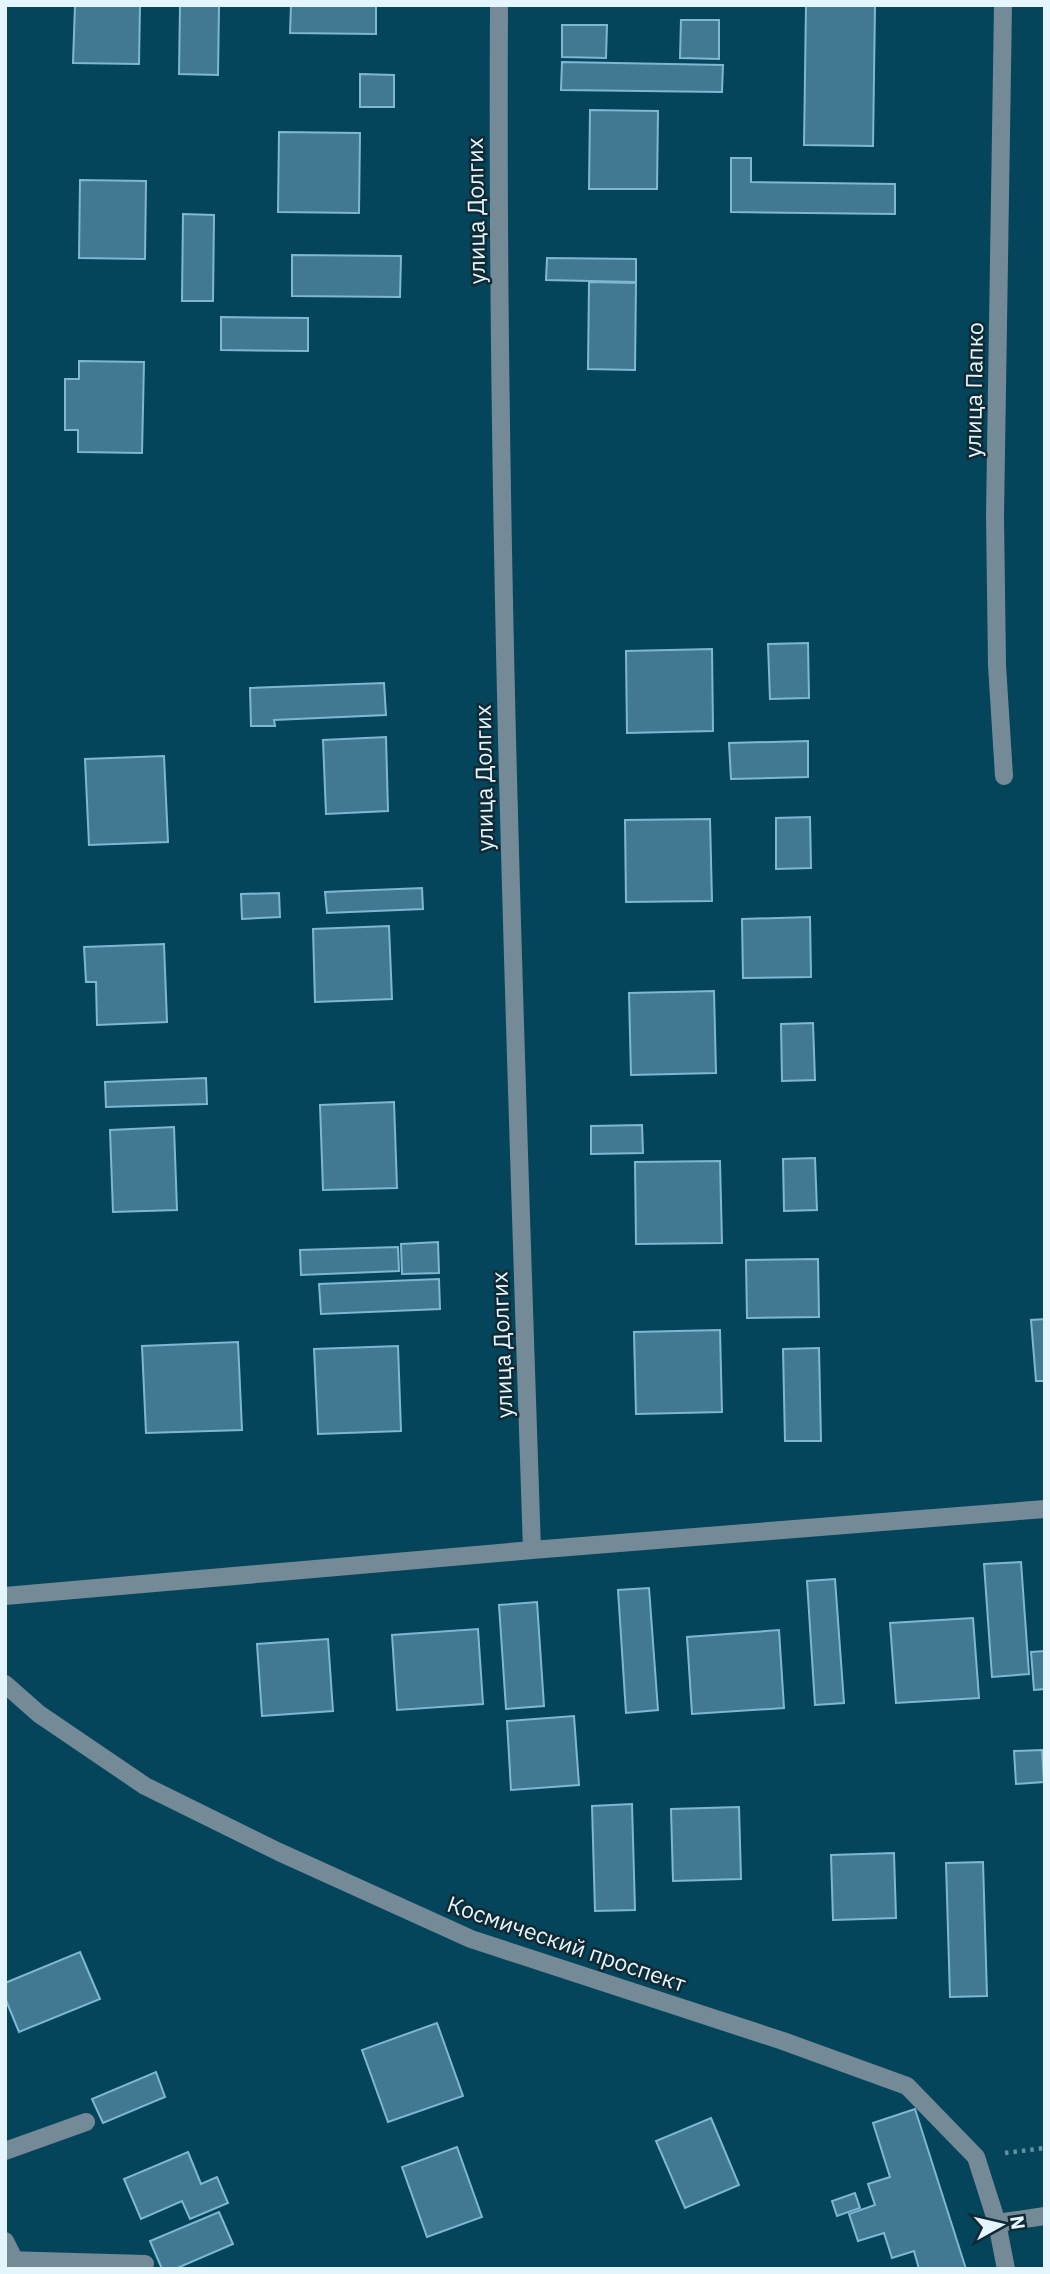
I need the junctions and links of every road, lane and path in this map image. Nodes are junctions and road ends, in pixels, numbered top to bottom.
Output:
1 (499, 5) edge
2 (1003, 5) edge
3 (1004, 776) dead end
4 (1045, 1509) edge
5 (532, 1550) junction
6 (5, 1596) edge
7 (5, 1684) edge
8 (86, 2122) dead end
9 (1045, 2148) edge
10 (5, 2151) edge
11 (976, 2157) junction
12 (1045, 2216) edge
13 (997, 2223) junction
14 (5, 2241) edge
15 (13, 2263) edge
16 (145, 2264) dead end
17 (1006, 2269) edge

1 - 5 street, улица Долгих
2 - 3 street, улица Папко
4 - 5 street
5 - 6 street
7 - 11 street, Космический проспект
8 - 10 street
9 - 11 path
11 - 13 street, Космический проспект
12 - 13 street
13 - 17 street, Космический проспект
14 - 15 street
15 - 16 street

